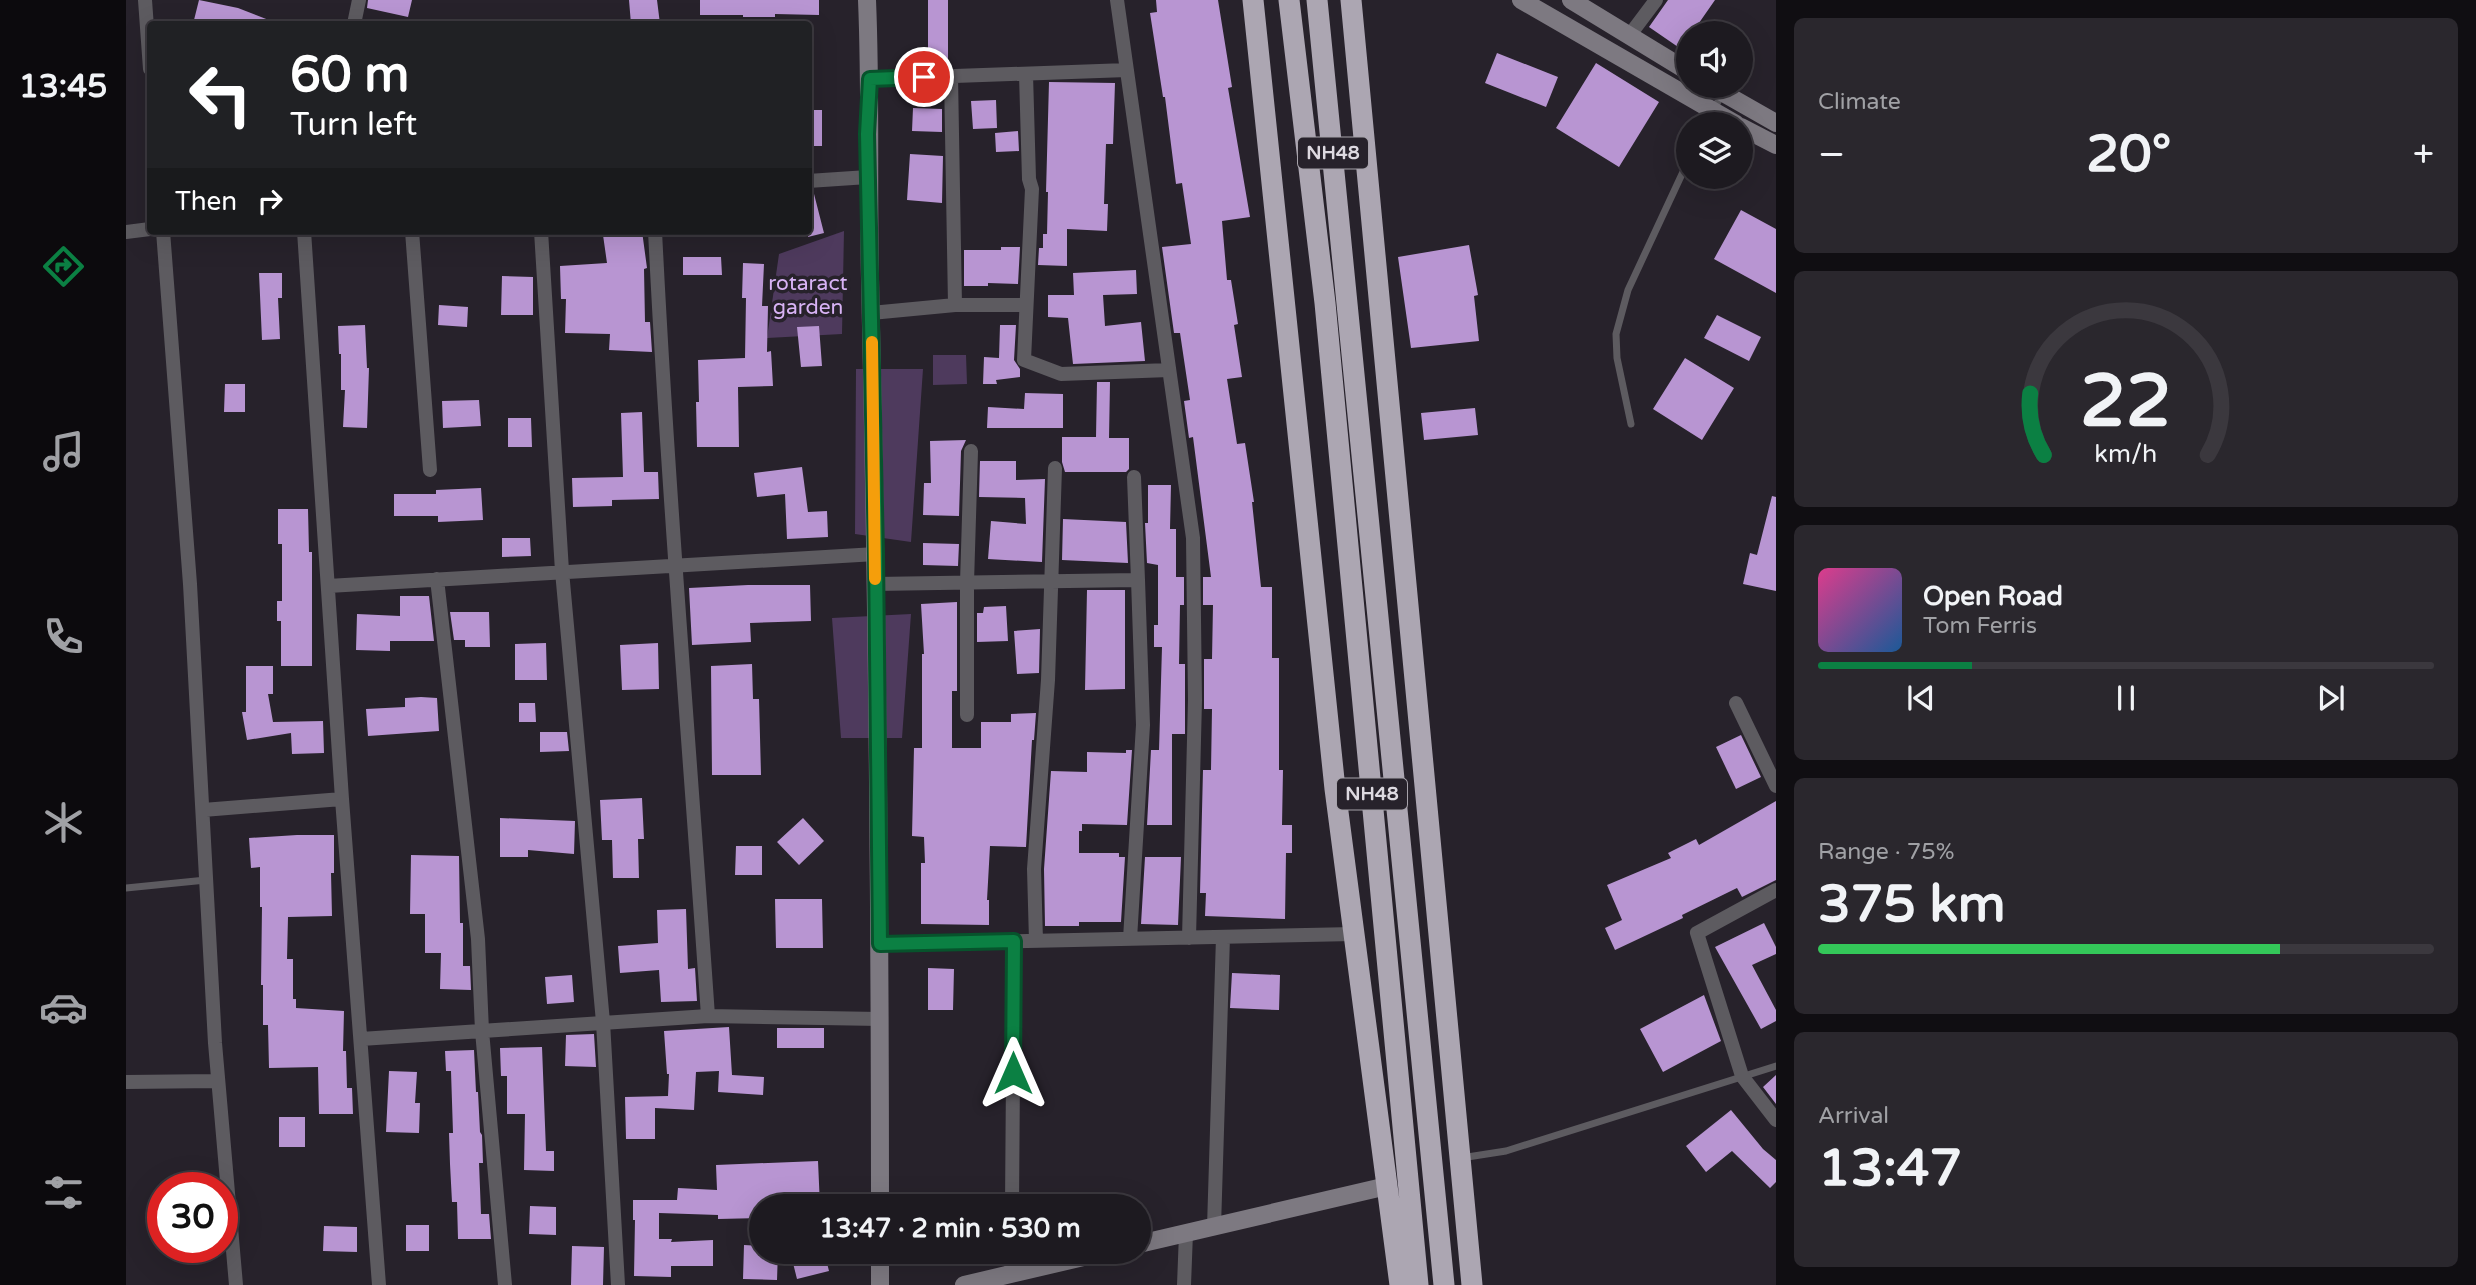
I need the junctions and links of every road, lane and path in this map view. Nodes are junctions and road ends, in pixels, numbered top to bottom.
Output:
1 (145, 0) edge
2 (359, 0) edge
3 (867, 0) edge
4 (1117, 0) edge
5 (1253, 0) edge
6 (1289, 0) edge
7 (1317, 0) edge
8 (1351, 0) edge
9 (1521, 0) edge
10 (1571, 0) edge
11 (1656, 0) edge
12 (355, 21) edge
13 (147, 28) edge
14 (1629, 36) junction
15 (1676, 64) edge
16 (1127, 70) junction
17 (1026, 74) junction
18 (951, 76) junction
19 (870, 79) junction
20 (1733, 98) edge
21 (1699, 112) edge
22 (1776, 123) edge
23 (1753, 133) edge
24 (1776, 145) edge
25 (868, 177) junction
26 (812, 181) edge
27 (1676, 187) edge
28 (147, 229) edge
29 (126, 232) edge
30 (163, 235) edge
31 (304, 235) edge
32 (412, 235) edge
33 (541, 235) edge
34 (654, 235) edge
35 (955, 305) junction
36 (1026, 305) junction
37 (871, 313) junction
38 (1169, 370) junction
39 (1631, 424) dead end
40 (971, 451) dead end
41 (1055, 468) dead end
42 (430, 470) dead end
43 (1134, 477) dead end
44 (876, 554) junction
45 (677, 564) junction
46 (562, 571) junction
47 (437, 579) junction
48 (1138, 580) junction
49 (1051, 582) junction
50 (967, 583) junction
51 (875, 584) junction
52 (328, 586) junction
53 (1736, 703) dead end
54 (967, 715) dead end
55 (1776, 786) edge
56 (1335, 789) junction
57 (1371, 790) junction
58 (342, 799) junction
59 (203, 810) junction
60 (207, 880) junction
61 (126, 888) edge
62 (1776, 890) edge
63 (1354, 934) junction
64 (1223, 937) junction
65 (1189, 938) junction
66 (1130, 939) junction
67 (1014, 941) junction
68 (1036, 941) junction
69 (880, 944) junction
70 (708, 1016) junction
71 (880, 1019) junction
72 (603, 1022) junction
73 (482, 1031) junction
74 (361, 1039) junction
75 (1776, 1066) edge
76 (1742, 1076) junction
77 (218, 1081) junction
78 (126, 1082) edge
79 (1776, 1120) edge
80 (1460, 1158) junction
81 (1387, 1186) junction
82 (880, 1194) edge
83 (1012, 1194) edge
84 (1214, 1227) junction
85 (1186, 1233) junction
86 (1151, 1241) edge
87 (880, 1264) edge
88 (1012, 1264) edge
89 (1054, 1264) edge
90 (1012, 1274) junction
91 (236, 1285) edge
92 (379, 1285) edge
93 (505, 1285) edge
94 (618, 1285) edge
95 (880, 1285) edge
96 (964, 1285) edge
97 (1184, 1285) edge
98 (1400, 1285) edge
99 (1418, 1285) edge
100 (1444, 1285) edge
101 (1472, 1285) edge

1 - 13 street
2 - 12 street
3 - 19 main road
4 - 16 street
5 - 56 highway
6 - 57 highway, NH48
7 - 100 highway, NH48
8 - 80 highway
9 - 21 main road
10 - 14 main road
11 - 14 street
14 - 15 main road
16 - 17 street
16 - 38 street
17 - 18 street
17 - 36 street
18 - 19 street
18 - 35 street
19 - 25 main road
20 - 22 main road
23 - 24 main road
25 - 26 street
25 - 37 main road
27 - 39 lane
28 - 29 street
30 - 59 street
31 - 52 street
32 - 42 street
33 - 46 street
34 - 45 street
35 - 36 street
35 - 37 street
36 - 38 street
37 - 44 main road
38 - 65 street
40 - 50 street
41 - 49 street
43 - 48 street
44 - 45 street
44 - 51 main road
45 - 46 street
45 - 70 street
46 - 47 street
46 - 72 street
47 - 52 street
47 - 73 street
48 - 49 street
48 - 66 street
49 - 50 street
49 - 68 street
50 - 51 street
50 - 54 street
51 - 69 main road
52 - 58 street
53 - 55 street
56 - 57 highway
56 - 63 highway
57 - 99 highway, NH48
58 - 59 street
58 - 74 street
59 - 60 street
60 - 61 lane
60 - 77 street
62 - 76 street
63 - 64 street
63 - 81 highway
64 - 65 street
64 - 84 street
65 - 66 street
66 - 68 street
67 - 68 street
67 - 69 street
67 - 83 street
69 - 71 main road
70 - 71 street
70 - 72 street
71 - 82 main road
72 - 73 street
72 - 94 street
73 - 74 street
73 - 93 street
74 - 92 street
75 - 76 lane
76 - 79 street
76 - 80 lane
77 - 78 street
77 - 91 street
80 - 101 highway
81 - 84 main road
81 - 98 highway
84 - 85 main road
85 - 86 main road
85 - 97 street
87 - 95 main road
88 - 90 street
89 - 90 main road
90 - 96 main road

